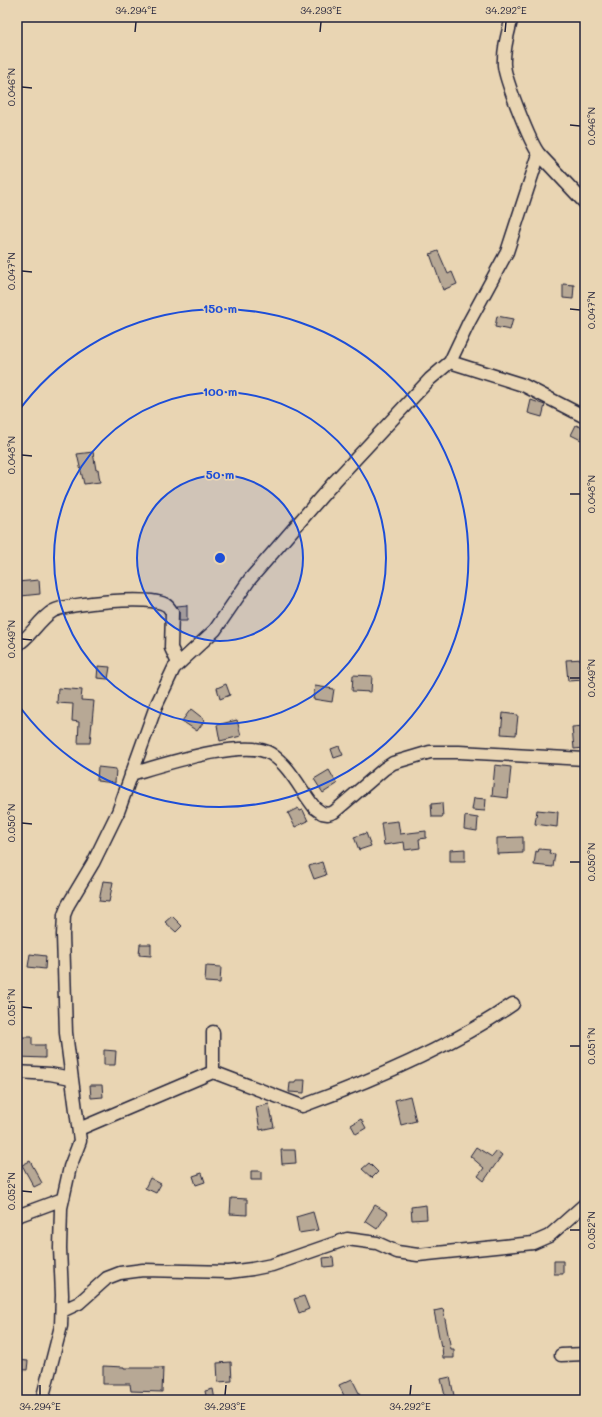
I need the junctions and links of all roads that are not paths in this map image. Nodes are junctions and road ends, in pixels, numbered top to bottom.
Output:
1 (512, 17) edge
2 (539, 154) junction
3 (585, 203) edge
4 (450, 362) junction
5 (585, 417) edge
6 (17, 645) edge
7 (178, 663) junction
8 (585, 759) edge
9 (131, 774) junction
10 (513, 1004) dead end
11 (213, 1032) dead end
12 (17, 1072) edge
13 (213, 1072) junction
14 (71, 1078) junction
15 (79, 1129) junction
16 (63, 1199) junction
17 (585, 1204) edge
18 (17, 1216) edge
19 (62, 1310) junction
20 (585, 1354) edge
21 (561, 1355) dead end
22 (42, 1400) edge

1 - 2 street
2 - 3 street
2 - 4 street
4 - 5 street
4 - 7 street
6 - 7 street
7 - 9 street
8 - 9 street
9 - 14 street
10 - 13 street
11 - 13 street
12 - 14 street
13 - 15 street
14 - 15 street
15 - 16 street
16 - 18 street
16 - 19 street
17 - 19 street
19 - 22 street
20 - 21 street

